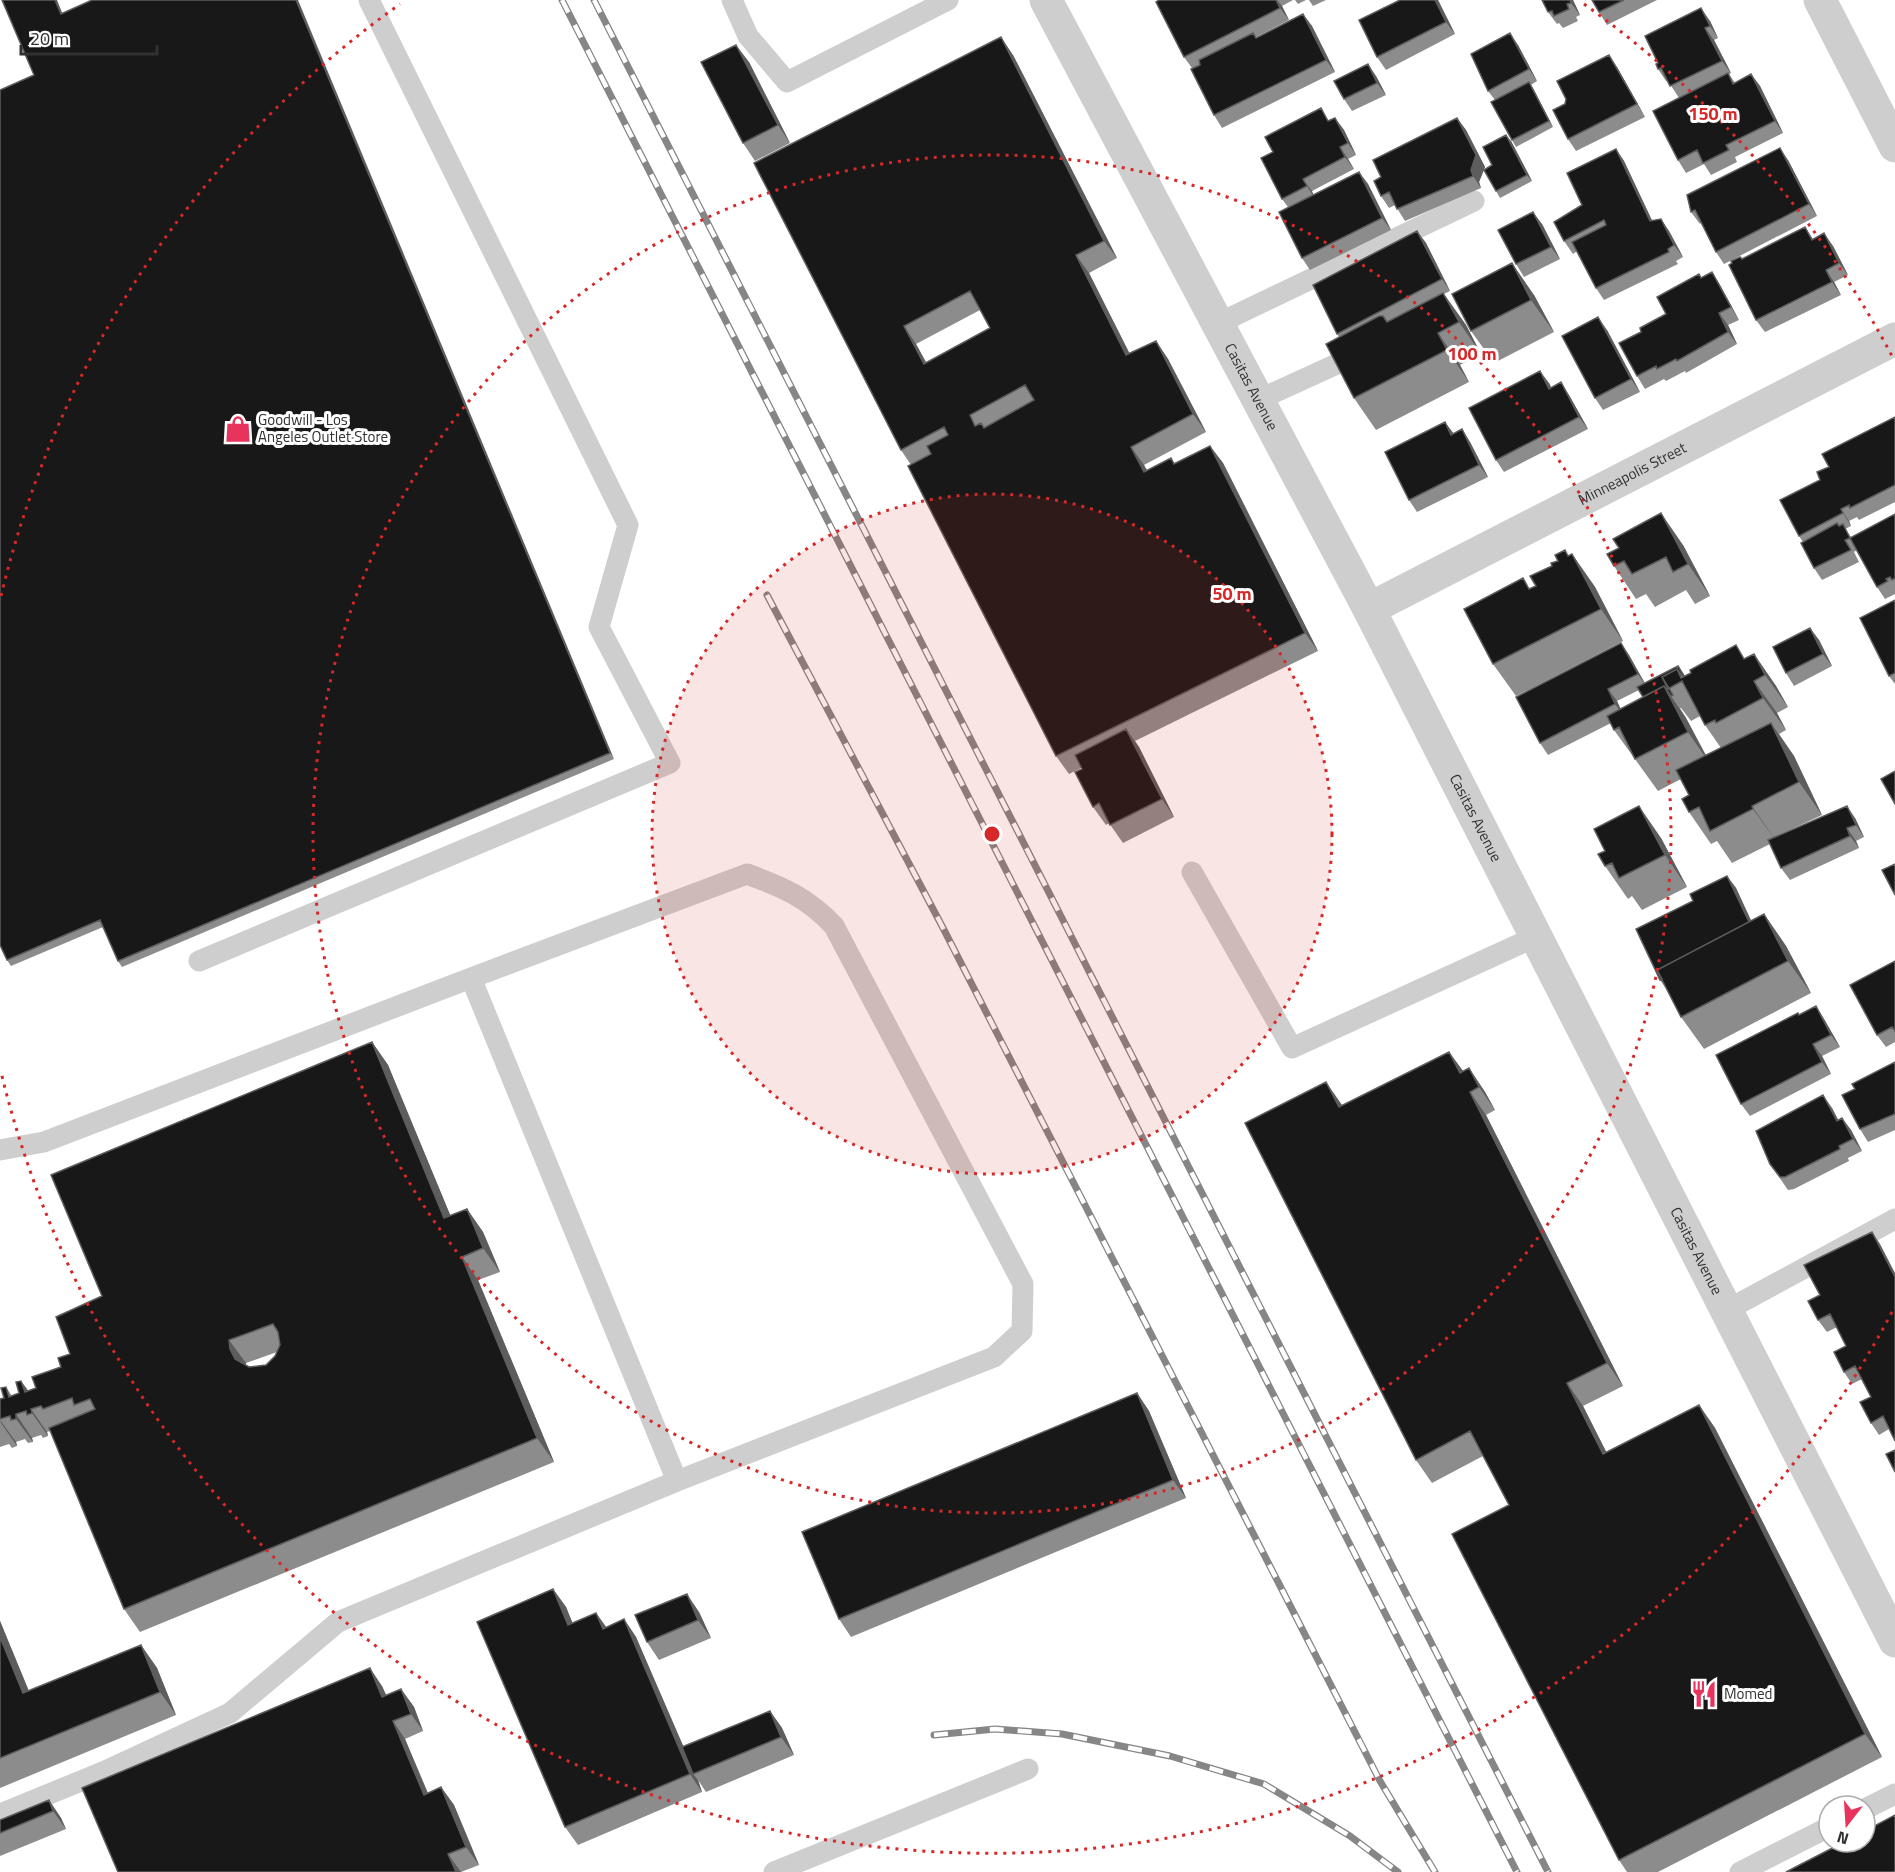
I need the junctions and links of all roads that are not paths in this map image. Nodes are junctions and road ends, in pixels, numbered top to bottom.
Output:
1 (369, 0) edge
2 (732, 0) edge
3 (948, 0) edge
4 (1046, 0) edge
5 (1820, 0) edge
6 (1895, 146) edge
7 (1474, 201) dead end
8 (1217, 324) junction
9 (1895, 339) edge
10 (1374, 346) edge
11 (1258, 400) junction
12 (1369, 609) junction
13 (1192, 872) dead end
14 (1535, 937) junction
15 (199, 961) dead end
16 (471, 978) junction
17 (0, 1150) edge
18 (1895, 1219) edge
19 (1727, 1310) junction
20 (677, 1481) junction
21 (1895, 1641) edge
22 (1028, 1769) dead end
23 (1895, 1794) edge
24 (1877, 1803) edge
25 (0, 1814) edge
26 (1817, 1833) edge
27 (774, 1872) edge
28 (1740, 1872) edge

1 - 15 lane
2 - 3 lane
4 - 8 street, Casitas Avenue
5 - 6 street
7 - 8 lane
8 - 11 street, Casitas Avenue
9 - 12 street, Minneapolis Street
10 - 11 lane
11 - 12 street, Casitas Avenue
12 - 14 street, Casitas Avenue
13 - 14 lane
14 - 19 street, Casitas Avenue
16 - 17 lane
16 - 20 lane
16 - 20 lane
18 - 19 lane
19 - 21 street, Casitas Avenue
20 - 25 lane
22 - 27 lane
23 - 24 lane
26 - 28 lane

